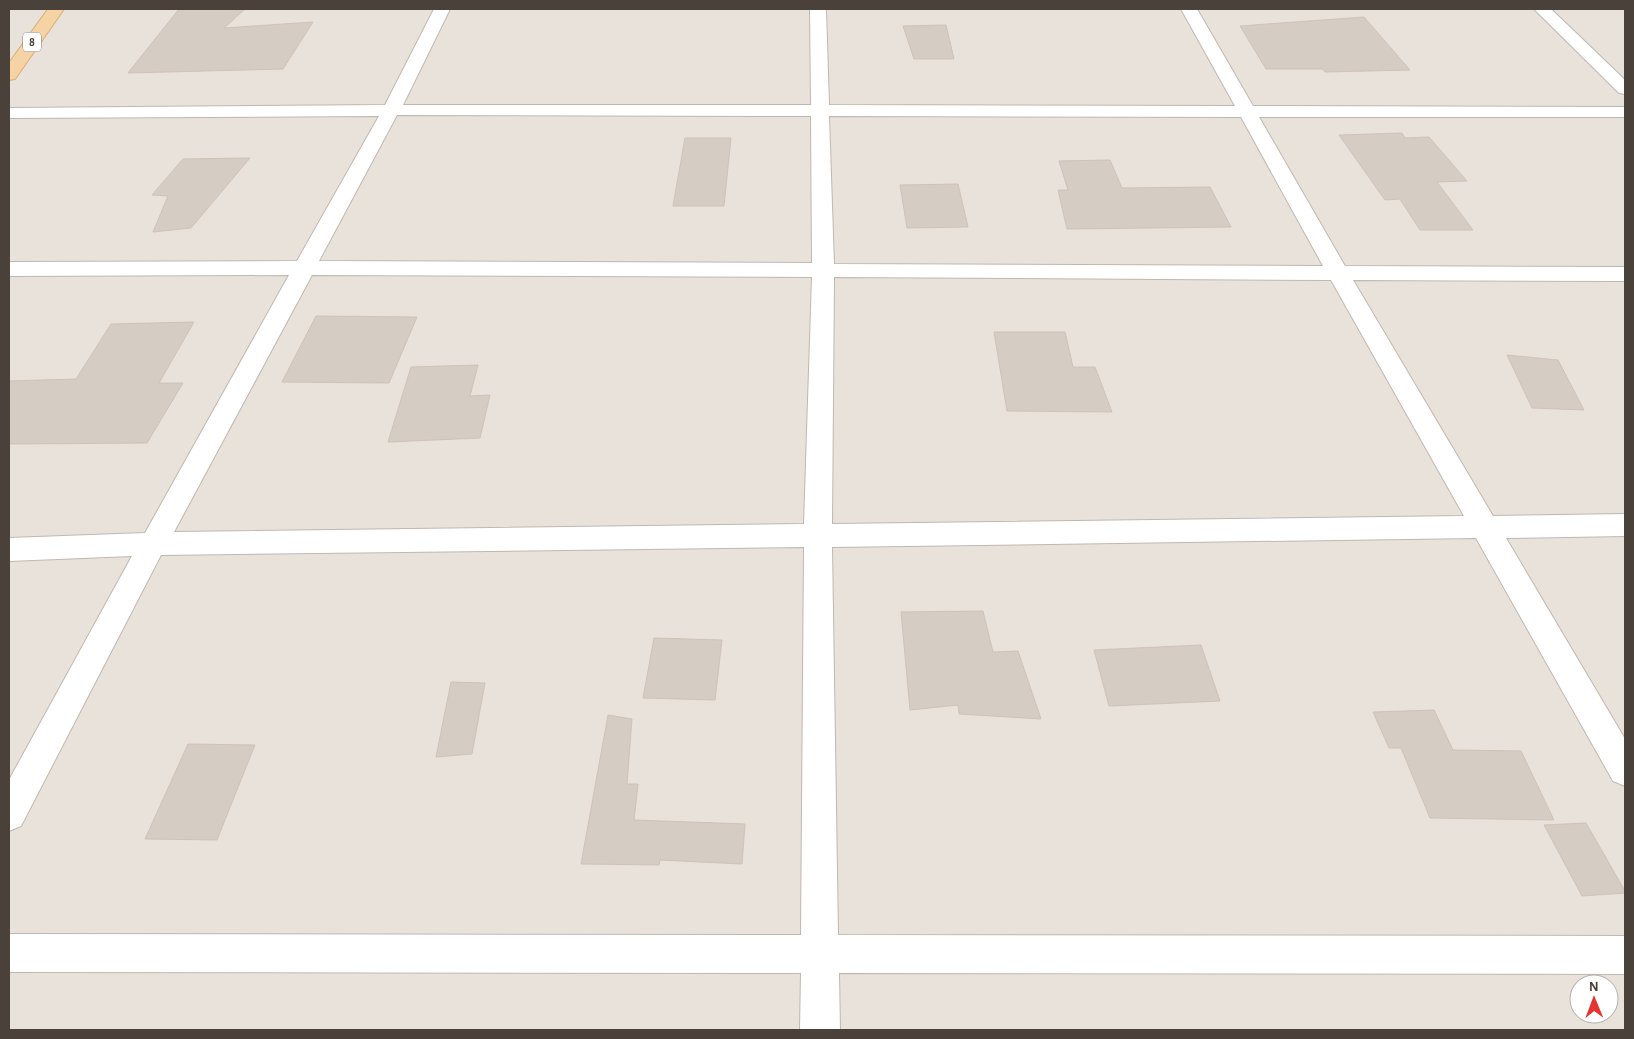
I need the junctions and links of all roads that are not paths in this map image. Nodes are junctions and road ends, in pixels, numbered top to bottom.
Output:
1 (56, 9) edge
2 (442, 9) edge
3 (818, 9) edge
4 (1189, 9) edge
5 (1542, 9) edge
6 (9, 75) edge
7 (1625, 89) edge
8 (391, 110) junction
9 (820, 111) junction
10 (1247, 111) junction
11 (1625, 112) edge
12 (9, 114) edge
13 (305, 268) junction
14 (9, 269) edge
15 (823, 270) junction
16 (1338, 273) junction
17 (1625, 274) edge
18 (1625, 525) edge
19 (1486, 527) junction
20 (818, 536) junction
21 (153, 544) junction
22 (9, 549) edge
23 (1625, 770) edge
24 (9, 814) edge
25 (9, 953) edge
26 (819, 953) junction
27 (1625, 955) edge
28 (820, 1030) edge

1 - 6 main road, 8
2 - 8 street
3 - 9 street
4 - 10 street
5 - 7 street
8 - 9 street
8 - 12 street
8 - 13 street
9 - 10 street
9 - 15 street
10 - 11 street
10 - 16 street
13 - 14 street
13 - 15 street
13 - 21 street
15 - 16 street
15 - 20 street
16 - 17 street
16 - 19 street
18 - 19 street
19 - 20 street
19 - 23 street
20 - 21 street
20 - 26 street
21 - 22 street
21 - 24 street
25 - 26 street
26 - 27 street
26 - 28 street

